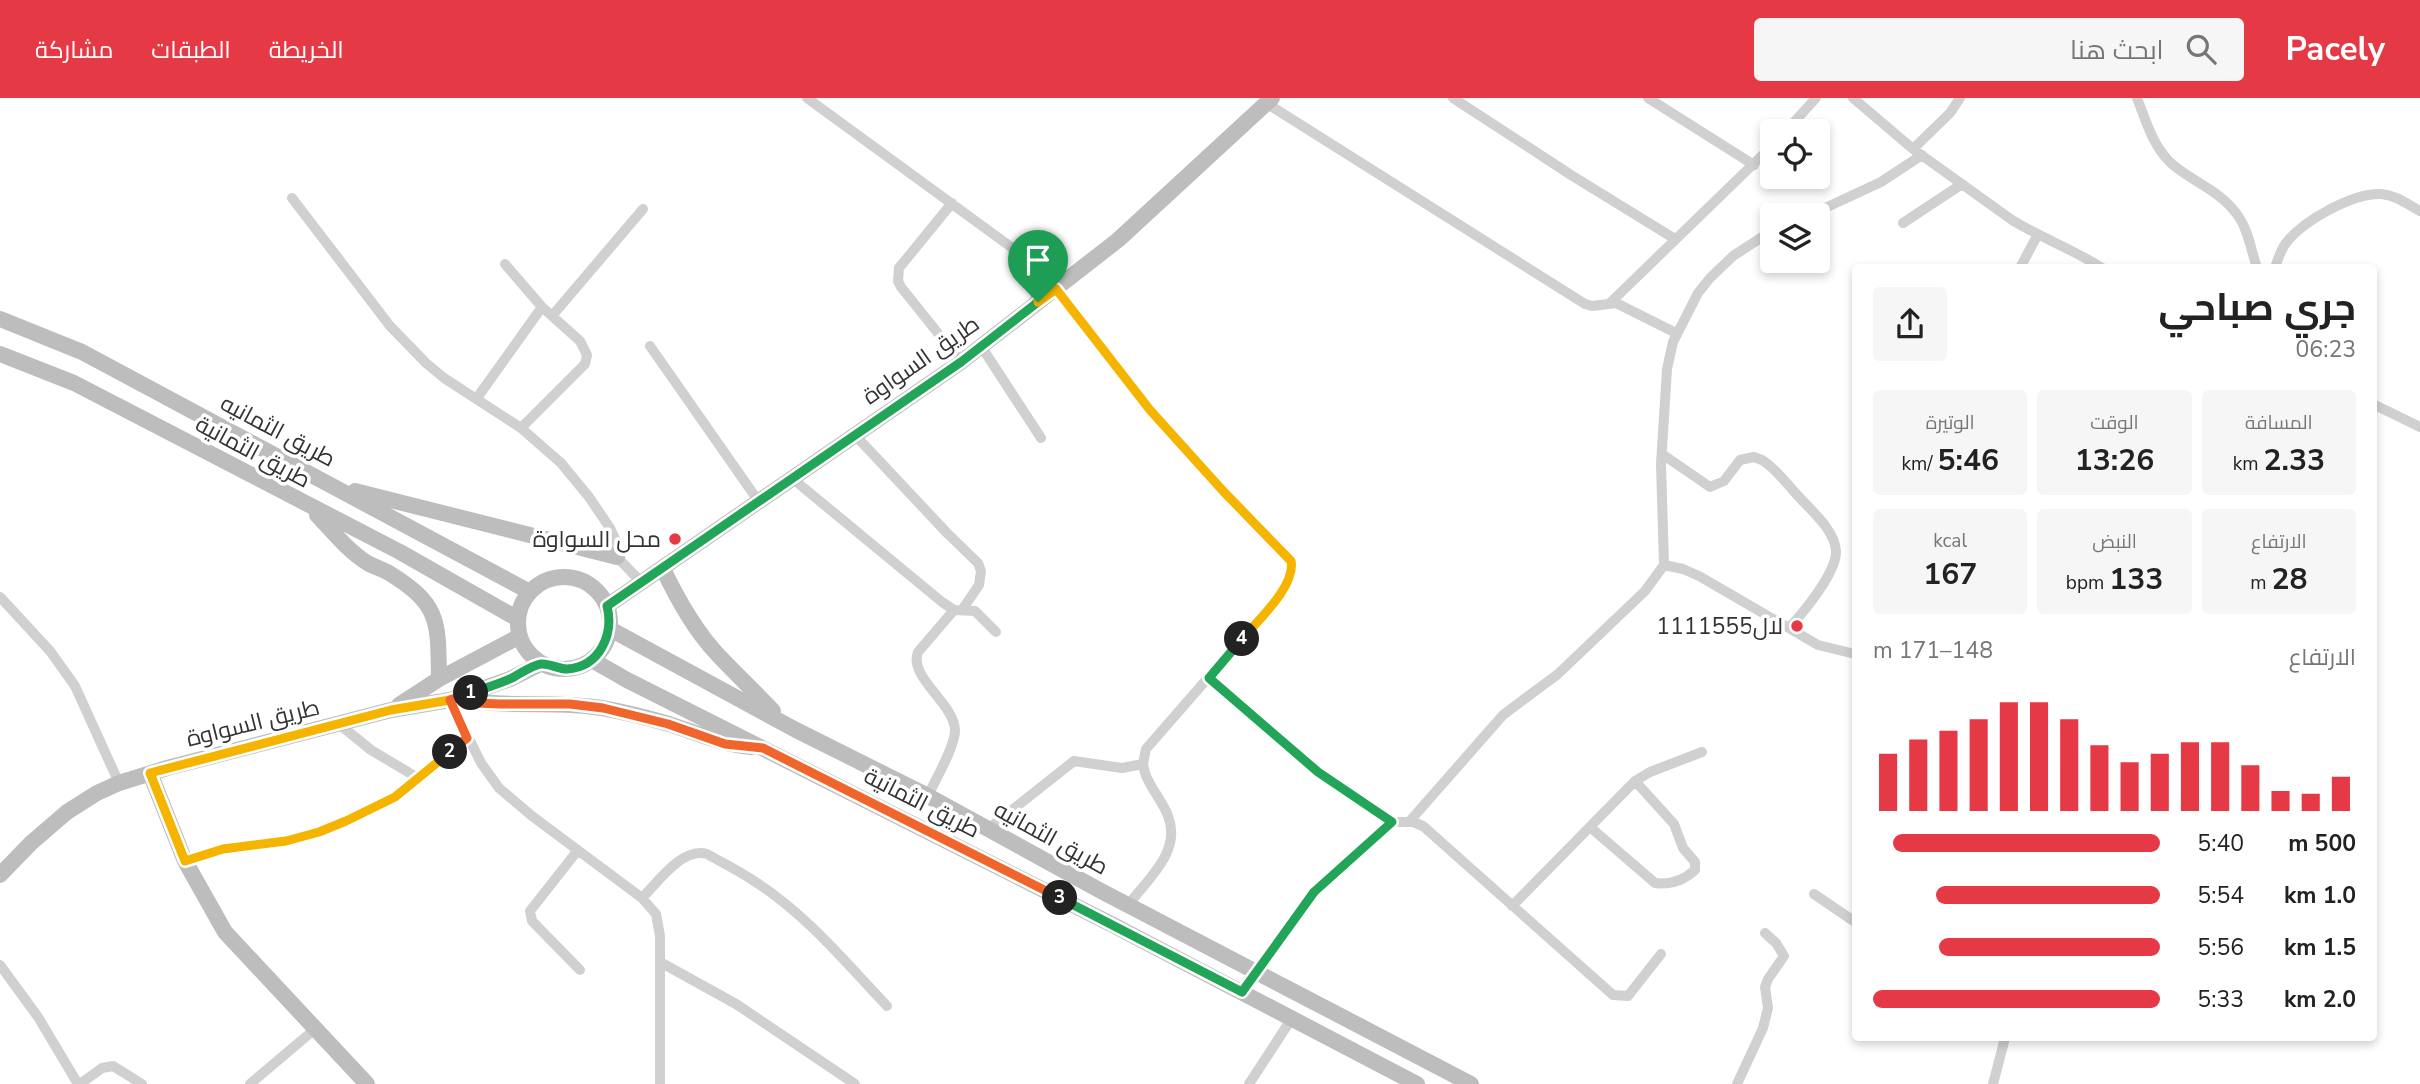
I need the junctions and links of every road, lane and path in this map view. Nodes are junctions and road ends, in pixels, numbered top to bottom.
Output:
1 (807, 98) edge
2 (1453, 98) edge
3 (1648, 98) edge
4 (1816, 98) edge
5 (1853, 98) edge
6 (1960, 98) edge
7 (2137, 98) edge
8 (1269, 101) edge
9 (1797, 119) edge
10 (1917, 152) junction
11 (1760, 159) edge
12 (1755, 165) junction
13 (1962, 184) junction
14 (292, 198) dead end
15 (952, 203) junction
16 (1830, 206) edge
17 (643, 209) dead end
18 (2420, 211) edge
19 (1903, 223) dead end
20 (2038, 234) junction
21 (1760, 238) edge
22 (1675, 239) junction
23 (505, 264) dead end
24 (2023, 264) edge
25 (2095, 264) edge
26 (2257, 264) edge
27 (2276, 264) edge
28 (1056, 289) junction
29 (1038, 302) junction
30 (1610, 303) junction
31 (542, 307) junction
32 (552, 316) junction
33 (0, 319) edge
34 (1676, 333) junction
35 (650, 346) dead end
36 (981, 346) junction
37 (0, 354) edge
38 (961, 362) junction
39 (477, 398) junction
40 (2377, 406) edge
41 (521, 428) junction
42 (2420, 428) edge
43 (854, 434) junction
44 (1041, 439) dead end
45 (1662, 454) junction
46 (793, 478) junction
47 (330, 485) junction
48 (759, 502) junction
49 (311, 508) junction
50 (617, 557) junction
51 (1664, 565) junction
52 (663, 569) junction
53 (642, 583) junction
54 (530, 592) junction
55 (0, 597) edge
56 (607, 606) junction
57 (958, 610) junction
58 (518, 619) junction
59 (1789, 628) junction
60 (610, 629) junction
61 (996, 632) dead end
62 (520, 636) junction
63 (1852, 653) edge
64 (592, 660) junction
65 (542, 663) junction
66 (1209, 678) junction
67 (439, 679) junction
68 (453, 699) junction
69 (391, 710) junction
70 (781, 721) junction
71 (339, 724) junction
72 (467, 738) junction
73 (763, 748) junction
74 (1702, 752) dead end
75 (1143, 764) junction
76 (150, 773) junction
77 (418, 778) junction
78 (1635, 781) junction
79 (119, 783) junction
80 (928, 796) junction
81 (1409, 821) junction
82 (1392, 822) junction
83 (1590, 827) junction
84 (988, 829) junction
85 (578, 850) junction
86 (185, 861) junction
87 (0, 875) edge
88 (1814, 894) dead end
89 (642, 898) junction
90 (1128, 905) junction
91 (1512, 906) junction
92 (1852, 920) edge
93 (1765, 933) dead end
94 (1661, 954) dead end
95 (660, 962) junction
96 (0, 965) edge
97 (580, 970) dead end
98 (1257, 971) junction
99 (1242, 992) junction
100 (887, 1006) dead end
101 (1292, 1018) junction
102 (315, 1029) junction
103 (2004, 1041) edge
104 (79, 1084) edge
105 (142, 1084) edge
106 (250, 1084) edge
107 (367, 1084) edge
108 (660, 1084) edge
109 (855, 1084) edge
110 (1249, 1084) edge
111 (1417, 1084) edge
112 (1471, 1084) edge
113 (1737, 1084) edge
114 (1993, 1084) edge

1 - 15 street
2 - 22 street
3 - 12 street
4 - 9 street
5 - 10 street
6 - 10 street
7 - 26 street
8 - 28 street, طريق السواوة
8 - 30 street
10 - 13 street
10 - 16 street
11 - 12 street
12 - 22 street
13 - 19 street
13 - 20 street
14 - 39 street
15 - 29 street
15 - 38 street
17 - 32 street
18 - 27 street
20 - 24 street
20 - 25 street
21 - 34 street
22 - 30 street
23 - 31 street
28 - 29 street, طريق السواوة
28 - 66 street
29 - 36 street, طريق السواوة
30 - 34 street
31 - 32 street
31 - 39 street
32 - 41 street
33 - 47 street, طريق الثمانيه
34 - 45 street
35 - 48 street
36 - 38 street, طريق السواوة
36 - 44 street
37 - 49 street, طريق الثمانية
38 - 43 street, طريق السواوة
39 - 41 street
40 - 42 street
41 - 50 street
43 - 46 street, طريق السواوة
43 - 57 street
45 - 51 street
45 - 59 street
46 - 48 street, طريق السواوة
46 - 57 street
47 - 50 street
47 - 54 street, طريق الثمانيه
48 - 52 street, طريق السواوة
49 - 58 street, طريق الثمانية
49 - 67 street
50 - 53 street
51 - 59 street
51 - 81 street
52 - 53 street, طريق السواوة
52 - 70 street
53 - 56 street, طريق السواوة
54 - 56 street
54 - 58 street
55 - 79 street
56 - 60 street
57 - 61 street
57 - 80 street
58 - 62 street
59 - 63 street
60 - 64 street
60 - 70 street, طريق الثمانيه
62 - 65 street
62 - 67 street
64 - 65 street
64 - 73 street, طريق الثمانية
65 - 68 street, طريق السواوة
66 - 75 street
66 - 82 street
67 - 69 street
68 - 69 street, طريق السواوة
68 - 72 street
68 - 73 street
69 - 71 street, طريق السواوة
70 - 80 street, طريق الثمانيه
71 - 76 street, طريق السواوة
71 - 77 street
72 - 77 street
72 - 85 street
73 - 99 street, طريق الثمانية
74 - 78 street
75 - 84 street
75 - 90 street
76 - 79 street, طريق السواوة
76 - 86 street
77 - 86 street
78 - 83 street
78 - 83 street
79 - 87 street, طريق السواوة
80 - 84 street, طريق الثمانيه
81 - 82 street
81 - 91 street
82 - 98 street
83 - 91 street
84 - 90 street, طريق الثمانيه
85 - 89 street
85 - 97 street
86 - 102 street
88 - 92 street
89 - 95 street
89 - 100 street
90 - 98 street, طريق الثمانيه
91 - 94 street
93 - 113 street
95 - 108 street
95 - 109 street
96 - 104 street
98 - 99 street
98 - 112 street, طريق الثمانيه
99 - 101 street, طريق الثمانية
101 - 110 street
101 - 111 street, طريق الثمانية
102 - 106 street
102 - 107 street
103 - 114 street
104 - 105 street

